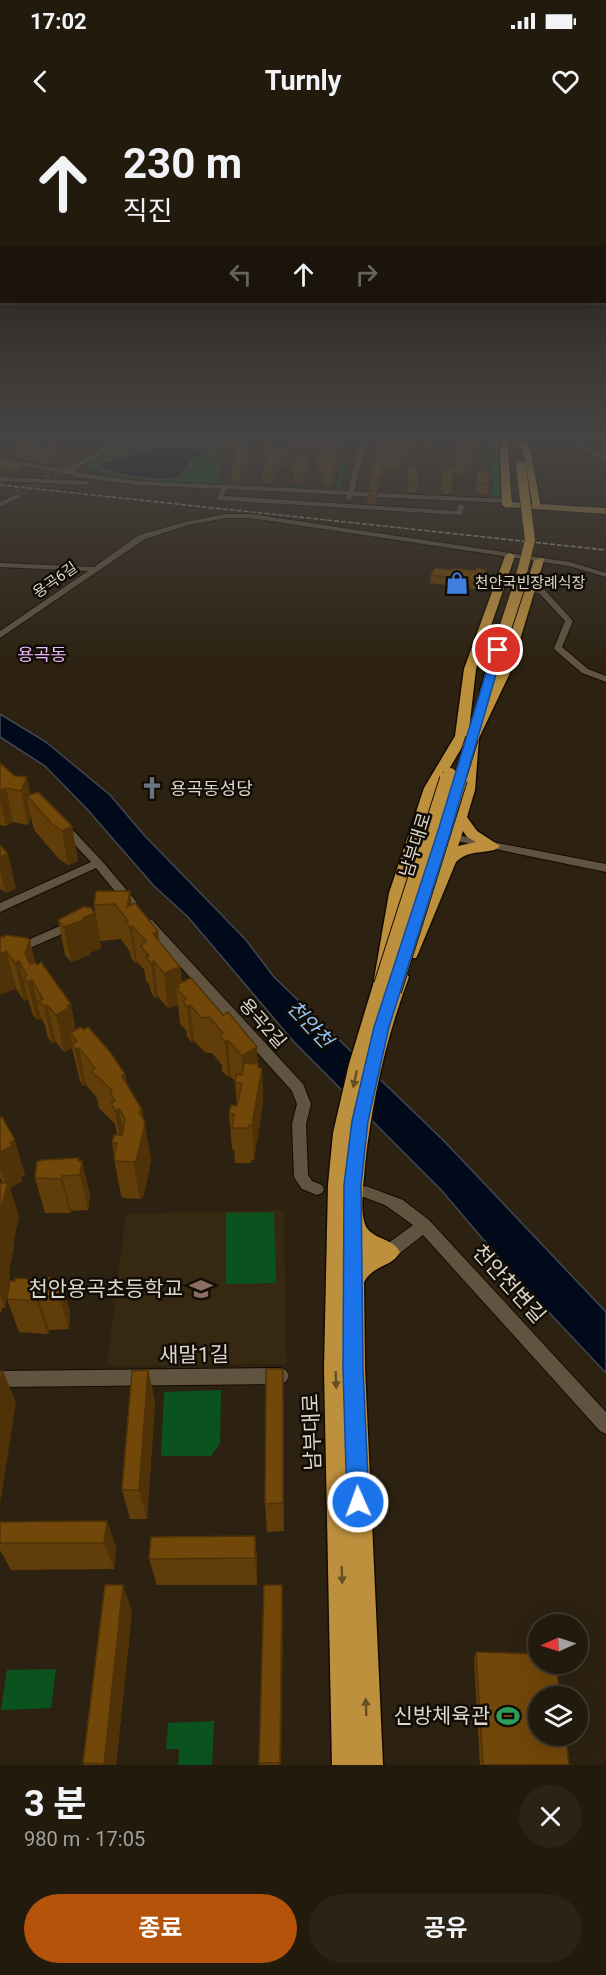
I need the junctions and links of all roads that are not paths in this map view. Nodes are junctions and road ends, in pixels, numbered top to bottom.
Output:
1 (526, 514) edge
2 (510, 556) junction
3 (539, 560) junction
4 (0, 565) edge
5 (94, 569) junction
6 (606, 575) edge
7 (500, 585) junction
8 (530, 589) junction
9 (0, 634) edge
10 (606, 679) edge
11 (467, 737) junction
12 (52, 814) edge
13 (460, 817) junction
14 (416, 830) junction
15 (454, 837) junction
16 (493, 846) junction
17 (98, 863) junction
18 (606, 868) edge
19 (442, 873) junction
20 (0, 908) edge
21 (85, 919) edge
22 (0, 957) edge
23 (388, 988) junction
24 (349, 1143) junction
25 (317, 1189) dead end
26 (366, 1192) dead end
27 (353, 1215) junction
28 (424, 1225) junction
29 (389, 1252) junction
30 (353, 1280) junction
31 (280, 1376) edge
32 (0, 1379) edge
33 (606, 1425) edge
34 (365, 1761) edge

1 - 11 highway, 남부대로, bridge
2 - 3 street, 용곡6길
2 - 5 street, 용곡6길
2 - 7 highway
3 - 6 street, 용곡6길
3 - 8 highway
4 - 5 street
5 - 9 street, 용곡6길
7 - 8 street
7 - 11 highway
8 - 10 street
8 - 11 highway
11 - 13 highway
11 - 14 highway
11 - 23 highway, 남부대로, bridge
12 - 17 street, 용곡2길
13 - 15 highway
13 - 16 highway
14 - 15 street
14 - 23 highway
15 - 16 street
15 - 19 highway
16 - 18 street
16 - 19 highway
17 - 20 street
17 - 25 street, 용곡2길
19 - 23 highway
21 - 22 street
23 - 24 highway, 남부대로
23 -> 24 highway, 남부대로
24 - 27 highway, 남부대로
24 -> 34 highway, 남부대로
26 - 28 street, 천안천변길
27 - 29 highway
27 - 30 highway, 남부대로
28 - 29 street
28 - 33 street, 천안천변길
29 - 30 highway
34 -> 30 highway, 남부대로
31 - 32 street, 새말1길

